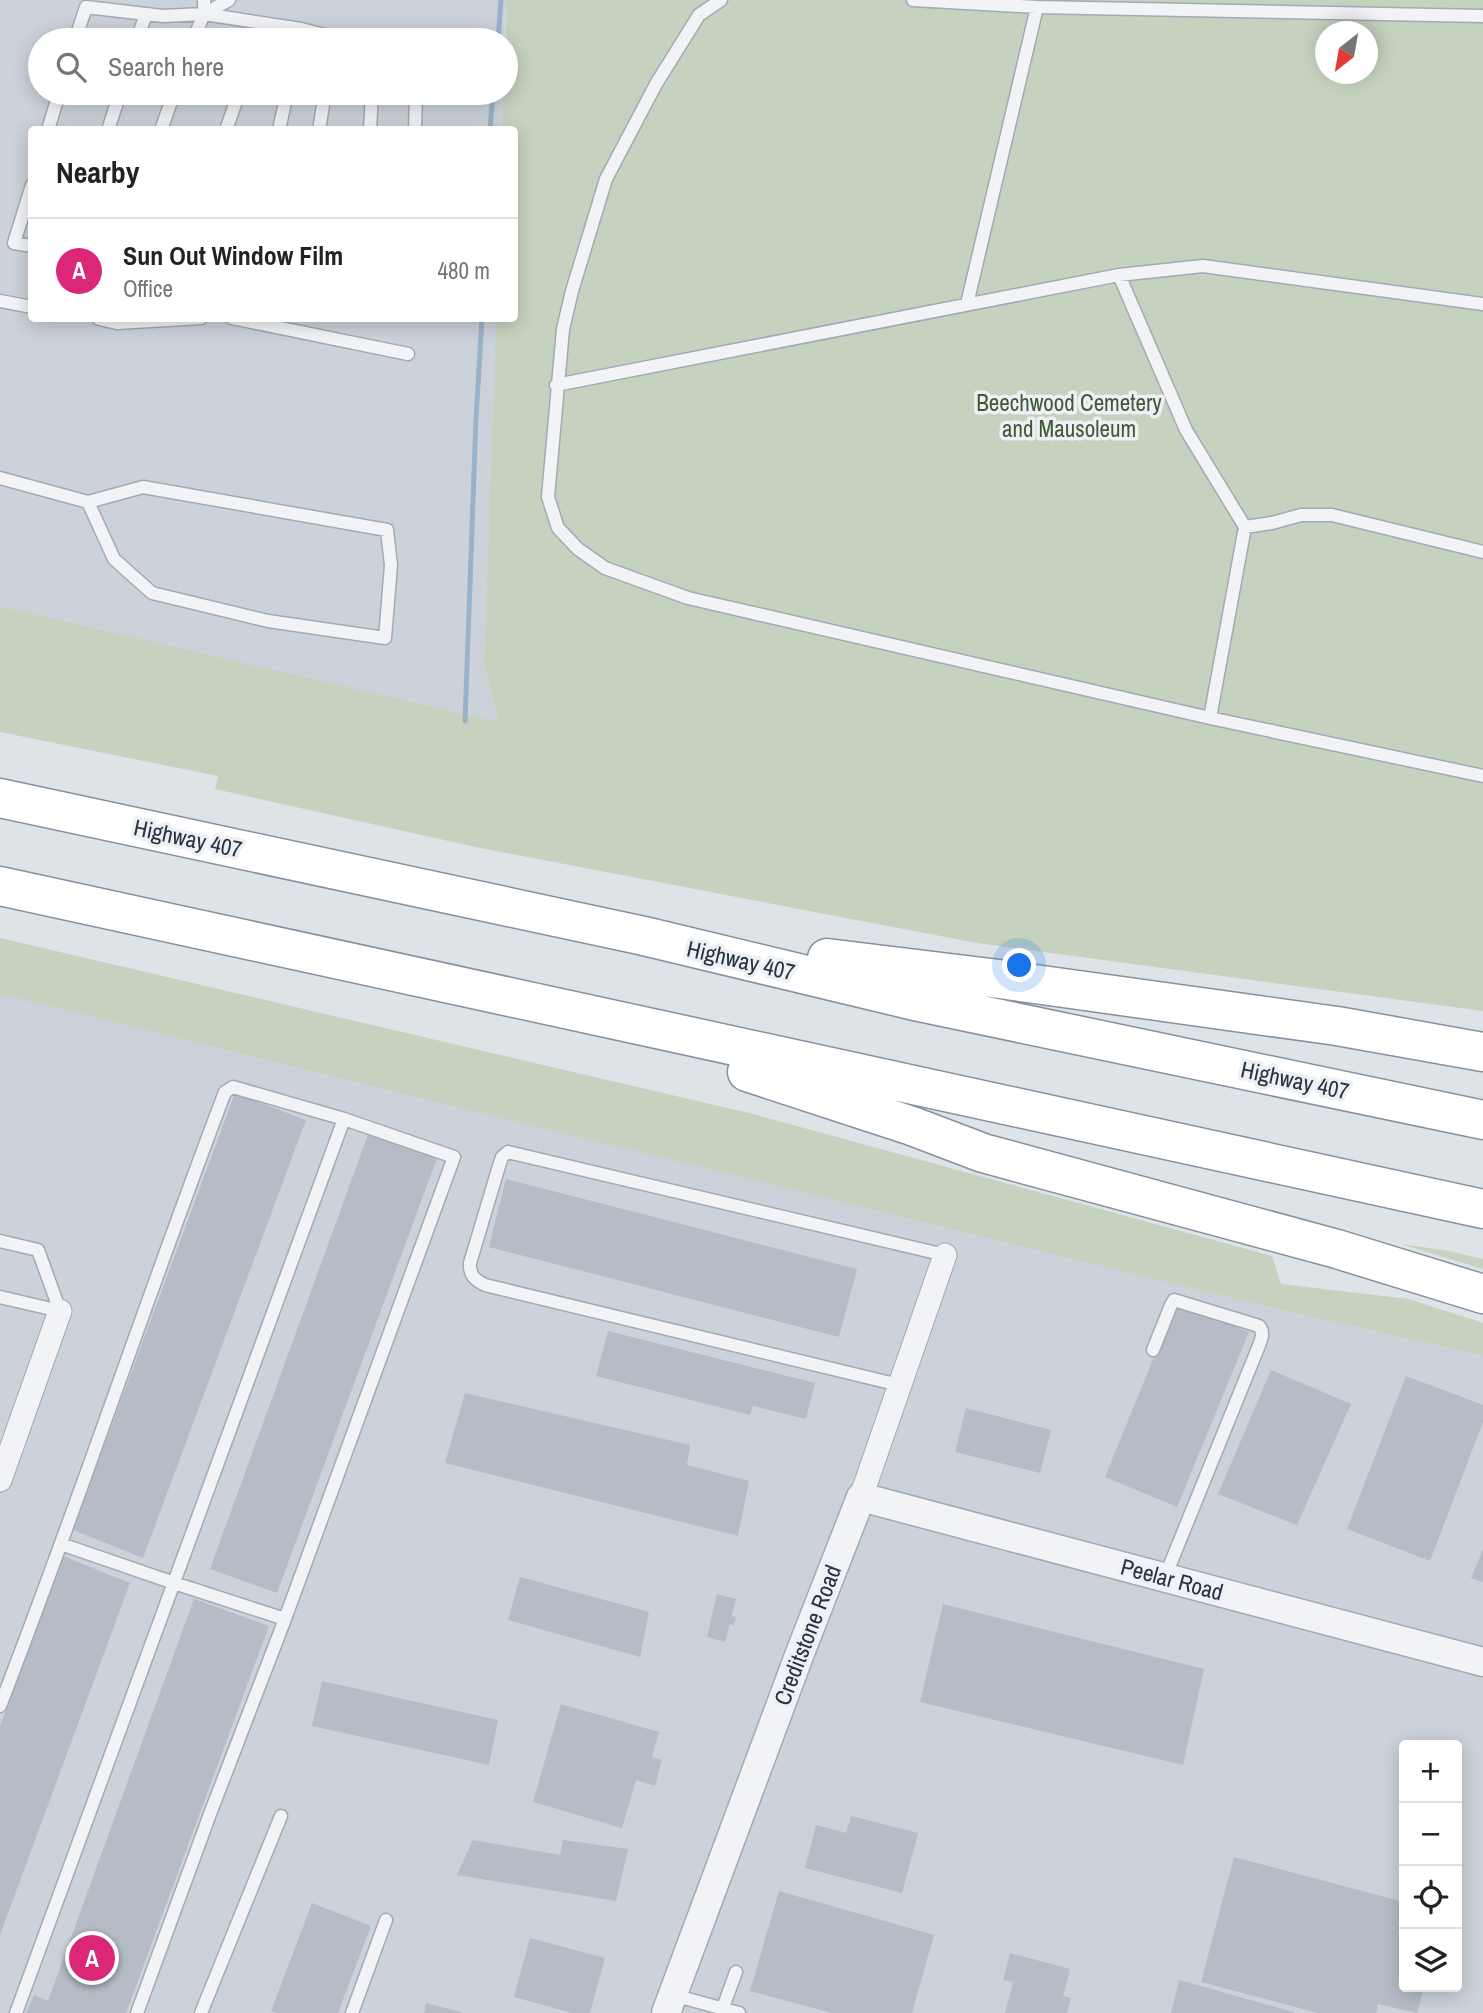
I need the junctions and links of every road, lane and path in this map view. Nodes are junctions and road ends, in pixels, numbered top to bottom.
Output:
1 (196, 0) edge
2 (204, 0) edge
3 (229, 0) edge
4 (721, 0) edge
5 (913, 0) edge
6 (1037, 7) junction
7 (146, 14) junction
8 (204, 14) junction
9 (1483, 16) edge
10 (262, 23) junction
11 (79, 28) edge
12 (141, 28) edge
13 (198, 28) edge
14 (261, 28) edge
15 (279, 28) edge
16 (56, 105) edge
17 (116, 105) edge
18 (170, 105) edge
19 (235, 105) edge
20 (284, 105) edge
21 (323, 105) edge
22 (371, 105) edge
23 (416, 105) edge
24 (49, 126) edge
25 (108, 126) edge
26 (162, 126) edge
27 (227, 126) edge
28 (280, 126) edge
29 (320, 126) edge
30 (370, 126) edge
31 (415, 126) edge
32 (28, 198) edge
33 (28, 245) edge
34 (1119, 275) junction
35 (0, 301) edge
36 (1483, 303) edge
37 (967, 304) junction
38 (28, 305) edge
39 (112, 322) edge
40 (134, 322) edge
41 (252, 322) edge
42 (408, 354) dead end
43 (556, 386) junction
44 (0, 478) edge
45 (88, 502) junction
46 (1245, 527) junction
47 (1483, 552) edge
48 (1210, 718) junction
49 (1483, 776) edge
50 (0, 798) edge
51 (0, 886) edge
52 (644, 936) junction
53 (552, 1007) junction
54 (1483, 1052) edge
55 (344, 1119) junction
56 (1483, 1121) edge
57 (1483, 1209) edge
58 (0, 1241) edge
59 (945, 1255) joint
60 (1483, 1294) edge
61 (0, 1297) edge
62 (60, 1311) junction
63 (1153, 1350) dead end
64 (899, 1385) junction
65 (0, 1480) edge
66 (861, 1497) junction
67 (61, 1544) junction
68 (1165, 1577) junction
69 (174, 1583) junction
70 (285, 1619) junction
71 (1483, 1662) edge
72 (0, 1706) edge
73 (281, 1816) dead end
74 (386, 1920) dead end
75 (736, 1972) dead end
76 (669, 2004) edge
77 (722, 2011) edge
78 (16, 2013) edge
79 (137, 2013) edge
80 (201, 2013) edge
81 (352, 2013) edge
82 (739, 2013) edge

1 - 8 lane
2 - 8 lane
3 - 8 lane
4 - 43 lane
5 - 6 lane
6 - 9 lane
6 - 37 lane
7 - 8 lane
7 - 11 lane
7 - 12 lane
8 - 10 lane
8 - 13 lane
10 - 14 lane
10 - 15 lane
16 - 24 lane
17 - 25 lane
18 - 26 lane
19 - 27 lane
20 - 28 lane
21 - 29 lane
22 - 30 lane
23 - 31 lane
32 - 33 lane
34 - 36 lane
34 - 37 lane
34 - 46 lane
35 - 38 lane
37 - 43 lane
39 - 40 lane
41 - 42 lane
43 - 48 lane
44 - 45 lane
45 - 45 lane
46 - 47 lane
46 - 48 lane
48 - 49 lane
50 - 52 highway, Highway 407
51 - 53 highway
52 - 54 highway
52 - 56 highway, Highway 407
53 - 57 highway
53 - 60 highway
55 - 67 lane
55 - 69 lane
55 - 70 lane
58 - 62 lane
59 - 64 street, Creditstone Road
59 - 64 lane
61 - 62 lane
62 - 65 street
63 - 68 lane
64 - 66 street, Creditstone Road
66 - 68 street, Peelar Road
66 - 76 street, Creditstone Road
67 - 69 lane
67 - 72 lane
68 - 71 street, Peelar Road
69 - 70 lane
69 - 78 lane
70 - 79 lane
73 - 80 lane
74 - 81 lane
75 - 77 lane
76 - 77 lane
77 - 82 lane

